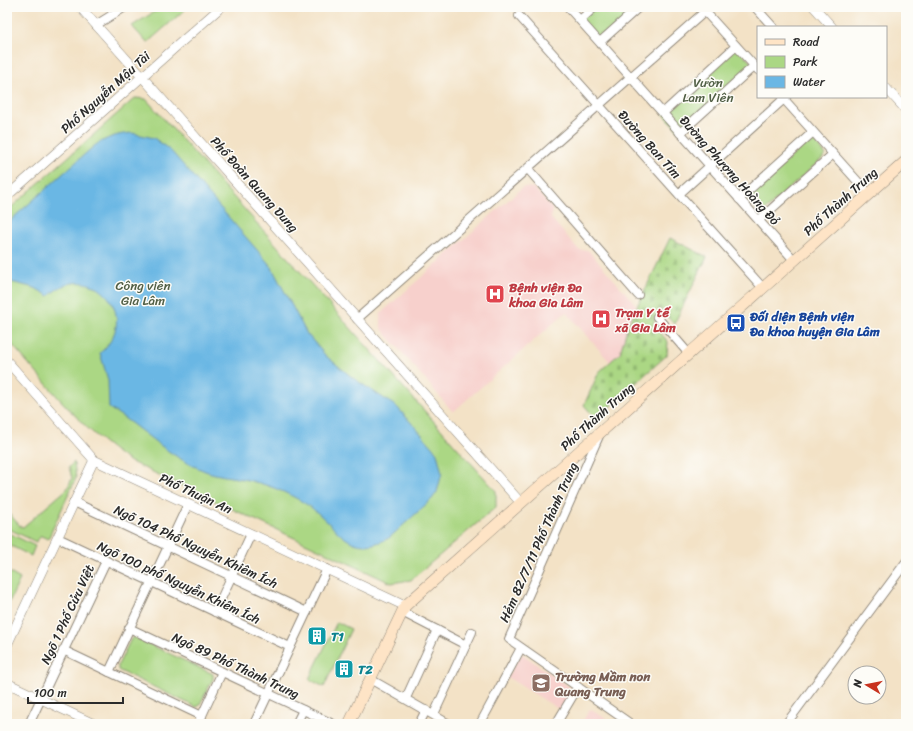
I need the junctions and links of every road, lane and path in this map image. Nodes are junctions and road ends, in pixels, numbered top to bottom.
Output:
1 (80, 7) edge
2 (125, 7) edge
3 (568, 7) edge
4 (594, 7) edge
5 (639, 7) edge
6 (755, 7) edge
7 (814, 7) edge
8 (217, 8) edge
9 (706, 8) edge
10 (519, 16) dead end
11 (580, 20) junction
12 (96, 24) junction
13 (771, 26) edge
14 (831, 26) edge
15 (600, 42) junction
16 (736, 46) junction
17 (756, 68) edge
18 (142, 77) junction
19 (630, 77) junction
20 (887, 89) edge
21 (784, 98) edge
22 (599, 105) junction
23 (906, 110) edge
24 (663, 113) junction
25 (680, 132) junction
26 (813, 132) junction
27 (833, 154) junction
28 (906, 161) edge
29 (710, 166) junction
30 (528, 169) junction
31 (679, 194) junction
32 (869, 194) junction
33 (7, 196) edge
34 (740, 199) junction
35 (759, 220) junction
36 (794, 260) junction
37 (763, 288) junction
38 (638, 295) dead end
39 (657, 317) dead end
40 (358, 319) junction
41 (689, 354) junction
42 (7, 361) edge
43 (600, 433) junction
44 (94, 460) junction
45 (74, 502) junction
46 (521, 503) junction
47 (188, 504) junction
48 (251, 534) junction
49 (58, 538) junction
50 (168, 546) junction
51 (106, 560) junction
52 (906, 562) edge
53 (326, 569) junction
54 (231, 576) junction
55 (151, 582) junction
56 (403, 609) junction
57 (215, 612) junction
58 (307, 612) junction
59 (129, 628) junction
60 (436, 630) junction
61 (472, 632) dead end
62 (466, 644) junction
63 (7, 645) edge
64 (290, 647) junction
65 (521, 648) junction
66 (63, 650) junction
67 (109, 672) junction
68 (222, 672) junction
69 (370, 679) junction
70 (7, 683) edge
71 (578, 687) junction
72 (268, 694) junction
73 (406, 698) junction
74 (40, 699) junction
75 (303, 710) junction
76 (426, 710) junction
77 (434, 714) junction
78 (202, 716) junction
79 (88, 723) edge
80 (29, 724) edge
81 (198, 724) edge
82 (254, 724) edge
83 (296, 724) edge
84 (333, 724) edge
85 (349, 724) edge
86 (419, 724) edge
87 (449, 724) edge
88 (480, 724) edge
89 (556, 724) edge
90 (631, 724) edge
91 (786, 724) edge

1 - 12 street, Phố Đoàn Quang Dung
2 - 12 street
3 - 11 street, Đường Phượng Hoàng Đỏ
4 - 11 street
5 - 15 street
6 - 13 street
7 - 14 street
8 - 18 street, Phố Nguyễn Mậu Tài
9 - 16 street
9 - 19 street
10 - 22 street, Đường Ban Tím
11 - 15 street, Đường Phượng Hoàng Đỏ
12 - 18 street, Phố Đoàn Quang Dung
15 - 19 street, Đường Phượng Hoàng Đỏ
16 - 17 street
16 - 24 street
17 - 25 street
18 - 33 street, Phố Nguyễn Mậu Tài
18 - 40 street, Phố Đoàn Quang Dung
19 - 22 street
19 - 24 street, Đường Phượng Hoàng Đỏ
20 - 23 street
21 - 26 street
21 - 29 street
22 - 30 street
22 - 31 street, Đường Ban Tím
24 - 25 street, Đường Phượng Hoàng Đỏ
25 - 29 street, Đường Phượng Hoàng Đỏ
26 - 27 street
26 - 34 street
27 - 32 street
27 - 35 street
28 - 32 main road, Phố Thành Trung
29 - 31 street
29 - 34 street, Đường Phượng Hoàng Đỏ
30 - 38 street
30 - 40 street
31 - 37 street, Đường Ban Tím
32 - 36 main road, Phố Thành Trung
34 - 35 street, Đường Phượng Hoàng Đỏ
35 - 36 street, Đường Phượng Hoàng Đỏ
36 - 37 main road, Phố Thành Trung
37 - 41 main road, Phố Thành Trung
39 - 41 street
40 - 46 street, Phố Đoàn Quang Dung
41 - 43 main road, Phố Thành Trung
42 - 44 street, Phố Thuận An
43 - 46 main road, Phố Thành Trung
43 - 65 street, Hẻm 82/7/11 Phố Thành Trung
44 - 45 street
44 - 47 street, Phố Thuận An
45 - 49 street
45 - 50 street, Ngõ 104 Phố Nguyễn Khiêm Ích
46 - 56 main road, Phố Thành Trung
47 - 48 street, Phố Thuận An
47 - 50 street
48 - 53 street, Phố Thuận An
48 - 54 street
49 - 51 street, Ngõ 100 phố Nguyễn Khiêm Ích
49 - 63 street
50 - 54 street, Ngõ 104 Phố Nguyễn Khiêm Ích
50 - 55 street
51 - 55 street, Ngõ 100 phố Nguyễn Khiêm Ích
51 - 66 street, Ngõ 1 Phố Cửu Việt
52 - 91 street
53 - 56 street, Phố Thuận An
53 - 58 street
54 - 57 street
54 - 58 street, Ngõ 104 Phố Nguyễn Khiêm Ích
55 - 57 street, Ngõ 100 phố Nguyễn Khiêm Ích
55 - 59 street
56 - 60 street
56 - 69 main road, Phố Thành Trung
57 - 64 street, Ngõ 100 phố Nguyễn Khiêm Ích
58 - 64 street
59 - 67 street
59 - 68 street, Ngõ 89 Phố Thành Trung
60 - 62 street
60 - 73 street
61 - 62 street
62 - 77 street
64 - 72 street
65 - 71 street
65 - 88 street
66 - 67 street
66 - 74 street, Ngõ 1 Phố Cửu Việt
67 - 78 street
68 - 72 street, Ngõ 89 Phố Thành Trung
68 - 78 street
69 - 73 street
69 - 85 main road, Phố Thành Trung
70 - 74 street
71 - 89 street
71 - 90 street
72 - 75 street, Ngõ 89 Phố Thành Trung
72 - 82 street
73 - 76 street
74 - 79 street
74 - 80 street, Ngõ 1 Phố Cửu Việt
75 - 83 street
75 - 84 street, Ngõ 89 Phố Thành Trung
76 - 77 street
76 - 86 street
77 - 87 street
78 - 81 street

